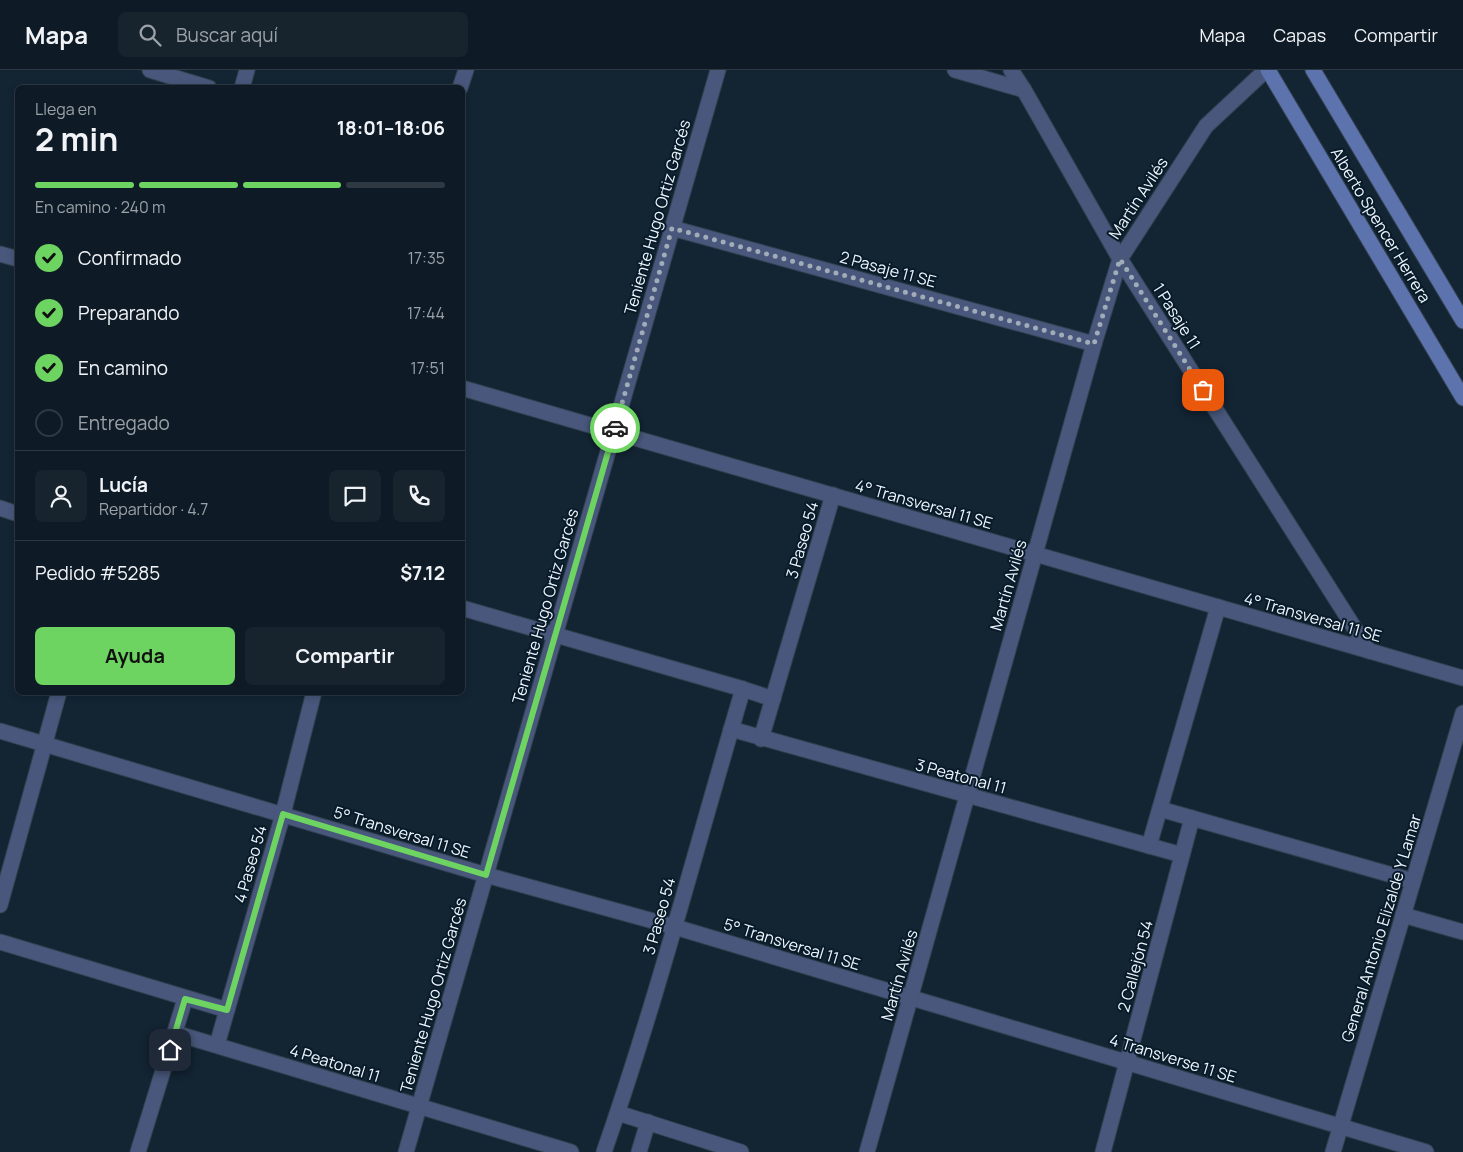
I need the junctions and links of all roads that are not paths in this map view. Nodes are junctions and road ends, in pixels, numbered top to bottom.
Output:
1 (150, 70) edge
2 (247, 70) edge
3 (466, 70) edge
4 (718, 70) edge
5 (955, 70) edge
6 (1011, 70) edge
7 (1267, 70) edge
8 (1313, 70) edge
9 (199, 85) edge
10 (243, 85) edge
11 (461, 85) edge
12 (1024, 90) junction
13 (672, 228) junction
14 (0, 254) edge
15 (15, 258) edge
16 (1120, 259) junction
17 (1463, 321) edge
18 (1094, 344) junction
19 (465, 389) edge
20 (1463, 398) edge
21 (614, 431) junction
22 (833, 496) junction
23 (0, 508) edge
24 (15, 513) edge
25 (1035, 554) junction
26 (1218, 608) junction
27 (465, 609) edge
28 (554, 636) junction
29 (1370, 651) junction
30 (1463, 678) edge
31 (742, 689) junction
32 (58, 695) edge
33 (313, 695) edge
34 (773, 699) junction
35 (1463, 713) edge
36 (731, 729) junction
37 (0, 731) edge
38 (761, 739) junction
39 (44, 744) junction
40 (967, 795) junction
41 (1160, 809) junction
42 (283, 814) junction
43 (1192, 818) junction
44 (1150, 846) junction
45 (1182, 855) junction
46 (486, 875) junction
47 (1413, 881) junction
48 (0, 905) edge
49 (1403, 914) junction
50 (675, 927) junction
51 (1463, 932) edge
52 (0, 942) edge
53 (910, 998) junction
54 (185, 999) junction
55 (227, 1010) junction
56 (175, 1033) junction
57 (217, 1045) junction
58 (1127, 1062) junction
59 (419, 1107) junction
60 (618, 1113) junction
61 (648, 1122) junction
62 (1340, 1126) junction
63 (138, 1152) edge
64 (406, 1152) edge
65 (571, 1152) edge
66 (604, 1152) edge
67 (640, 1152) edge
68 (741, 1152) edge
69 (867, 1152) edge
70 (1103, 1152) edge
71 (1333, 1152) edge
72 (1426, 1152) edge

1 - 9 street
2 - 10 street
3 - 11 street
4 - 13 street, Teniente Hugo Ortiz Garcés
5 - 12 street
6 - 12 street, 1 Pasaje 11
7 - 16 street, Martín Avilés
7 - 20 street, Alberto Spencer Herrera
8 - 17 street, Alberto Spencer Herrera
12 - 16 street, 1 Pasaje 11
13 - 18 street, 2 Pasaje 11 SE
13 - 21 street, Teniente Hugo Ortiz Garcés
14 - 15 street
16 - 18 street, Martín Avilés
16 - 29 street, 1 Pasaje 11
18 - 25 street, Martín Avilés
19 - 21 street, 4° Transversal 11 SE
21 - 22 street, 4° Transversal 11 SE
21 - 28 street, Teniente Hugo Ortiz Garcés
22 - 25 street, 4° Transversal 11 SE
22 - 34 street, 3 Paseo 54
23 - 24 street
25 - 26 street, 4° Transversal 11 SE
25 - 40 street, Martín Avilés
26 - 29 street, 4° Transversal 11 SE
26 - 41 street
27 - 28 street
28 - 31 street
28 - 46 street, Teniente Hugo Ortiz Garcés
29 - 30 street, 4° Transversal 11 SE
31 - 34 street
31 - 36 street, 3 Paseo 54
32 - 39 street
33 - 42 street, 4 Paseo 54
34 - 38 street, 3 Paseo 54
35 - 47 street, General Antonio Elizalde Y Lamar
36 - 38 street, 3 Peatonal 11
36 - 50 street, 3 Paseo 54
37 - 39 street, 5° Transversal 11 SE
38 - 40 street, 3 Peatonal 11
39 - 42 street, 5° Transversal 11 SE
39 - 48 street
40 - 44 street, 3 Peatonal 11
40 - 53 street, Martín Avilés
41 - 43 street
41 - 44 street
42 - 46 street, 5° Transversal 11 SE
42 - 55 street, 4 Paseo 54
43 - 45 street, 2 Callejón 54
43 - 47 street
44 - 45 street, 3 Peatonal 11
45 - 58 street, 2 Callejón 54
46 - 50 street, 5° Transversal 11 SE
46 - 59 street, Teniente Hugo Ortiz Garcés
47 - 49 street, General Antonio Elizalde Y Lamar
49 - 51 street
49 - 62 street, General Antonio Elizalde Y Lamar
50 - 53 street, 5° Transversal 11 SE
50 - 60 street, 3 Paseo 54
52 - 54 street
53 - 58 street, 4 Transverse 11 SE
53 - 69 street, Martín Avilés
54 - 55 street
54 - 56 street
55 - 57 street, 4 Paseo 54
56 - 57 street, 4 Peatonal 11
56 - 63 street
57 - 59 street, 4 Peatonal 11
58 - 62 street, 4 Transverse 11 SE
58 - 70 street, 2 Callejón 54
59 - 64 street, Teniente Hugo Ortiz Garcés
59 - 65 street, 4 Peatonal 11
60 - 61 street
60 - 66 street, 3 Paseo 54
61 - 67 street
61 - 68 street
62 - 71 street, General Antonio Elizalde Y Lamar
62 - 72 street, 4 Transverse 11 SE

